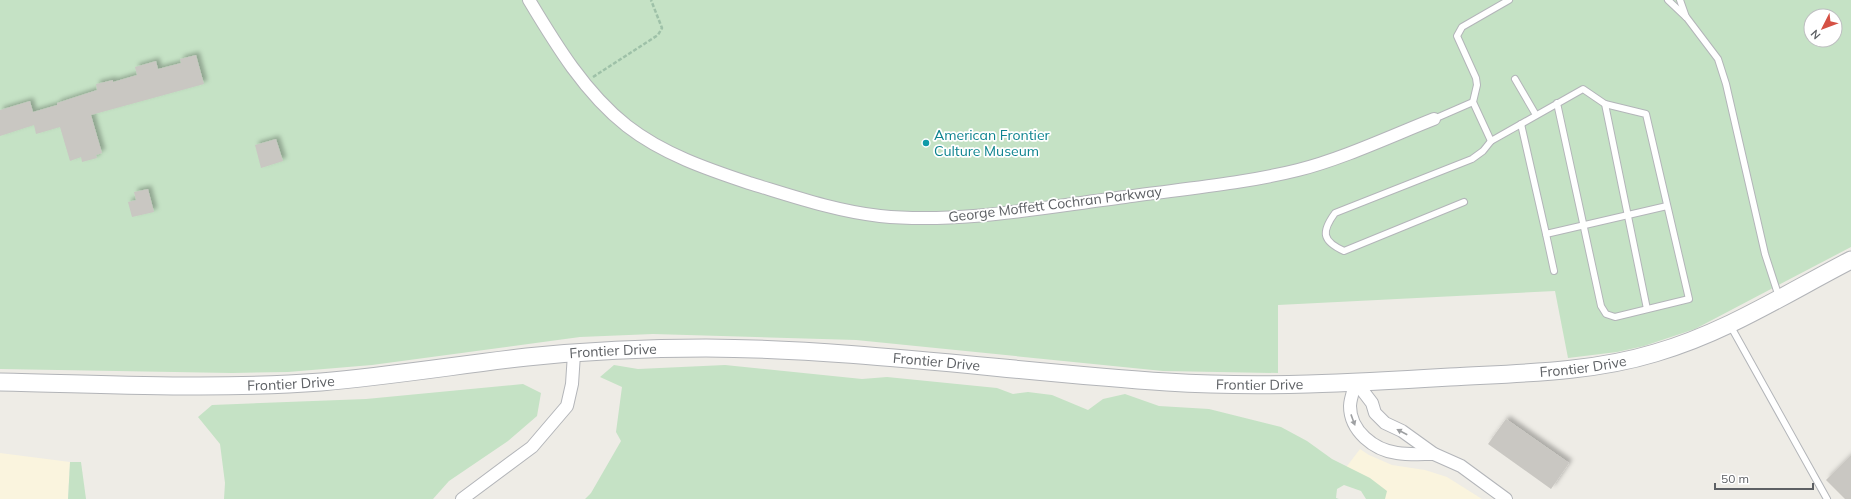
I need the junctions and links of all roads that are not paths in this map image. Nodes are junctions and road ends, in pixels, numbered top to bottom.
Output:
1 (529, 0) edge
2 (1509, 0) edge
3 (1668, 0) edge
4 (1680, 0) edge
5 (1687, 18) junction
6 (1515, 79) dead end
7 (1473, 102) junction
8 (1557, 104) junction
9 (1605, 104) junction
10 (1536, 115) junction
11 (1434, 119) joint
12 (1521, 124) junction
13 (1491, 141) junction
14 (1464, 202) dead end
15 (1667, 206) junction
16 (1626, 215) junction
17 (1584, 224) junction
18 (1546, 234) junction
19 (1851, 260) edge
20 (1554, 271) dead end
21 (1779, 299) junction
22 (1647, 309) junction
23 (1729, 324) junction
24 (574, 354) junction
25 (0, 382) edge
26 (1356, 382) junction
27 (1434, 454) junction
28 (462, 499) edge
29 (1506, 499) edge
30 (1826, 499) edge

1 - 11 street, George Moffett Cochran Parkway
2 - 7 lane
3 - 5 lane
4 - 5 lane
5 - 21 lane
6 - 10 lane
7 - 11 lane
7 - 13 lane
8 - 9 lane
8 - 10 lane
8 - 17 lane
9 - 15 lane
9 - 16 lane
10 - 12 lane
12 - 13 lane
12 - 18 lane
13 - 14 lane
15 - 16 lane
15 - 22 lane
16 - 17 lane
16 - 22 lane
17 - 18 lane
17 - 22 lane
18 - 20 lane
19 - 21 street, Frontier Drive
21 - 23 street, Frontier Drive
23 - 26 street, Frontier Drive
23 - 30 lane
24 - 25 street, Frontier Drive
24 - 26 street, Frontier Drive
24 - 28 street
27 -> 26 street
26 -> 27 street
27 - 29 street

